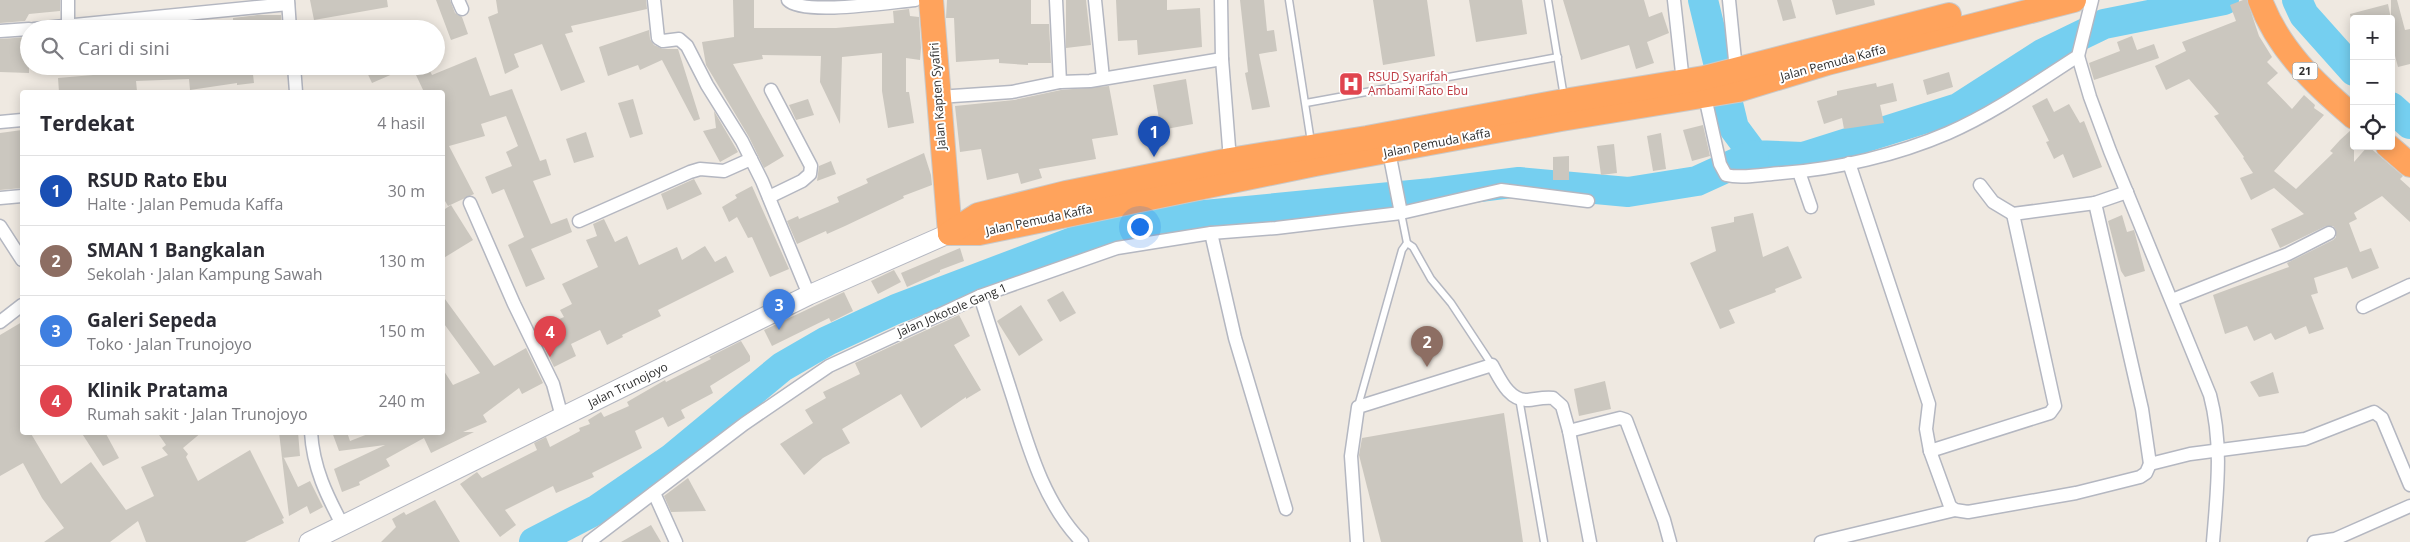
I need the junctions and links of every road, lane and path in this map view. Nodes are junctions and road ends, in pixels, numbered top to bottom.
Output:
1 (68, 0) edge
2 (654, 0) edge
3 (788, 0) edge
4 (915, 0) edge
5 (931, 0) edge
6 (1056, 0) edge
7 (1095, 0) edge
8 (1221, 0) edge
9 (1289, 0) edge
10 (1548, 0) edge
11 (1674, 0) edge
12 (1729, 0) edge
13 (2009, 0) edge
14 (2092, 0) edge
15 (288, 2) edge
16 (2081, 6) edge
17 (2263, 9) edge
18 (68, 20) edge
19 (117, 20) edge
20 (289, 20) edge
21 (20, 30) edge
22 (0, 31) edge
23 (2079, 52) junction
24 (1825, 55) junction
25 (1558, 57) junction
26 (1222, 59) junction
27 (295, 75) edge
28 (1103, 78) junction
29 (1734, 78) junction
30 (1060, 82) junction
31 (1701, 88) junction
32 (296, 90) edge
33 (771, 90) dead end
34 (938, 97) junction
35 (1564, 101) junction
36 (1306, 103) junction
37 (2350, 113) edge
38 (20, 120) edge
39 (0, 122) edge
40 (2393, 150) edge
41 (1389, 152) junction
42 (1313, 155) junction
43 (751, 159) junction
44 (1230, 160) junction
45 (1849, 163) junction
46 (2410, 165) edge
47 (1799, 172) junction
48 (1980, 185) dead end
49 (2126, 192) junction
50 (20, 196) edge
51 (769, 197) junction
52 (0, 198) edge
53 (1588, 201) dead end
54 (470, 203) dead end
55 (2095, 203) junction
56 (1811, 207) dead end
57 (1400, 209) junction
58 (2013, 214) junction
59 (579, 222) dead end
60 (0, 226) edge
61 (950, 233) junction
62 (1211, 233) junction
63 (2329, 233) dead end
64 (1406, 243) junction
65 (20, 257) edge
66 (2410, 285) edge
67 (809, 296) junction
68 (980, 296) junction
69 (2172, 300) junction
70 (20, 307) edge
71 (2363, 307) dead end
72 (0, 322) edge
73 (1492, 365) junction
74 (1519, 398) junction
75 (1358, 407) junction
76 (562, 417) junction
77 (1569, 431) junction
78 (311, 435) edge
79 (1930, 450) junction
80 (2218, 452) junction
81 (2150, 464) junction
82 (2410, 484) edge
83 (654, 493) junction
84 (2410, 506) edge
85 (1286, 509) dead end
86 (1955, 510) junction
87 (343, 526) junction
88 (2335, 541) edge
89 (309, 542) edge
90 (589, 542) edge
91 (676, 542) edge
92 (1082, 542) edge
93 (1358, 542) edge
94 (1544, 542) edge
95 (1590, 542) edge
96 (1670, 542) edge
97 (1821, 542) edge
98 (2213, 542) edge
99 (2314, 542) edge

1 - 18 street
2 - 43 street
3 - 4 street
5 - 34 highway, Jalan Kapten Syafiri
6 - 30 street
7 - 28 street
8 - 26 street
9 - 36 lane
10 - 25 lane
11 - 31 street
12 - 29 street
13 - 24 highway, Jalan Pemuda Kaffa
14 - 16 street
15 - 19 street
15 - 20 street
16 - 23 street
16 - 24 highway, Jalan Pemuda Kaffa
17 - 37 highway, 21
21 - 22 street
23 - 45 street
23 - 49 street
24 - 29 highway, Jalan Pemuda Kaffa
25 - 35 lane
25 - 36 lane
26 - 28 street
26 - 44 street
27 - 32 street
28 - 30 street
29 - 31 highway, Jalan Pemuda Kaffa
30 - 34 street
31 - 35 highway, Jalan Pemuda Kaffa
31 - 41 highway, Jalan Pemuda Kaffa
31 - 47 street
33 - 51 street
34 - 61 highway, Jalan Kapten Syafiri
35 - 42 highway, Jalan Pemuda Kaffa
36 - 42 lane
38 - 39 street
40 - 46 highway
41 - 42 highway, Jalan Pemuda Kaffa
41 - 57 street
42 - 44 highway, Jalan Pemuda Kaffa
42 - 61 highway, Jalan Pemuda Kaffa
43 - 51 street
43 - 59 street
44 - 61 highway, Jalan Pemuda Kaffa
45 - 47 street
45 - 79 street
47 - 56 street
48 - 58 street
49 - 55 street
49 - 69 street
50 - 52 street
51 - 67 street
53 - 57 street, Jalan Jokotole Gang 1
54 - 76 street
55 - 58 street
55 - 81 street
57 - 62 street, Jalan Jokotole Gang 1
57 - 64 lane
58 - 79 street
60 - 65 street
61 - 67 main road, Jalan Trunojoyo
62 - 68 street, Jalan Jokotole Gang 1
62 - 85 street
63 - 69 street
64 - 73 lane
64 - 75 lane
66 - 71 street
67 - 76 main road, Jalan Trunojoyo
68 - 83 street, Jalan Jokotole Gang 1
68 - 92 street
69 - 80 street
70 - 72 street
73 - 74 street
73 - 75 street
74 - 77 street
74 - 94 lane
75 - 93 street
76 - 87 main road, Jalan Trunojoyo
77 - 95 street
77 - 96 street
78 - 87 street
79 - 86 street
80 - 81 street
80 - 82 street
80 - 98 street
81 - 86 street
83 - 90 street, Jalan Jokotole Gang 1
83 - 91 street
84 - 88 street
86 - 97 street
87 - 89 main road, Jalan Trunojoyo
88 - 99 street

